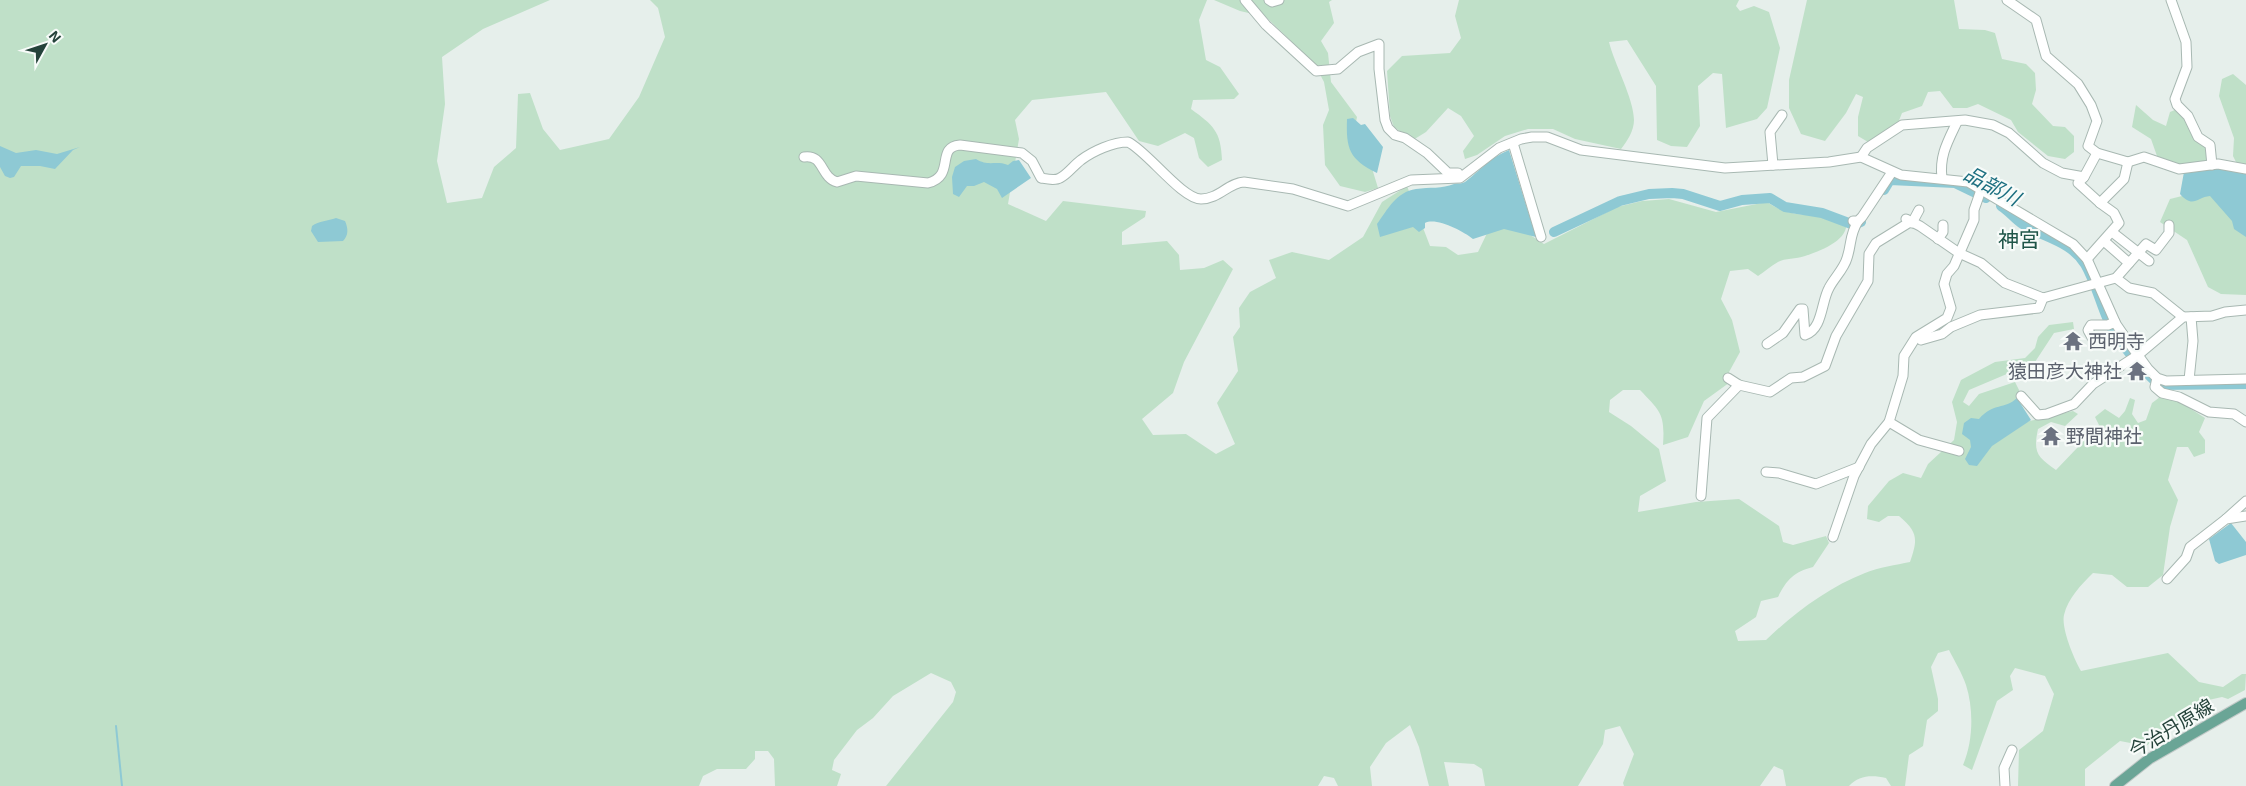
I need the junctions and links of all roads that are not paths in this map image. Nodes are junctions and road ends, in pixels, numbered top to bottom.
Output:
1 (1245, 0) edge
2 (1269, 0) edge
3 (1278, 0) edge
4 (2007, 0) edge
5 (2171, 0) edge
6 (1782, 115) dead end
7 (1957, 122) junction
8 (1513, 142) junction
9 (2097, 153) junction
10 (804, 157) dead end
11 (1861, 157) junction
12 (2128, 162) junction
13 (1478, 163) junction
14 (2212, 164) junction
15 (1773, 165) junction
16 (2246, 169) edge
17 (1892, 172) junction
18 (2084, 177) junction
19 (1942, 178) junction
20 (1981, 190) junction
21 (2100, 203) junction
22 (1918, 210) dead end
23 (1909, 221) junction
24 (1943, 225) dead end
25 (2169, 225) dead end
26 (2112, 232) junction
27 (1541, 237) dead end
28 (1938, 239) junction
29 (2104, 241) junction
30 (1959, 253) junction
31 (2139, 253) junction
32 (2087, 259) junction
33 (2149, 261) dead end
34 (2129, 263) junction
35 (2116, 278) junction
36 (2098, 284) junction
37 (2043, 298) junction
38 (2246, 310) edge
39 (2187, 317) junction
40 (2115, 322) junction
41 (2094, 341) dead end
42 (1767, 344) dead end
43 (1910, 344) junction
44 (2138, 355) junction
45 (1728, 378) dead end
46 (2157, 378) junction
47 (2246, 379) edge
48 (2189, 380) junction
49 (1739, 385) junction
50 (2021, 396) dead end
51 (1889, 422) junction
52 (2246, 422) edge
53 (1959, 451) dead end
54 (1859, 467) junction
55 (1766, 472) dead end
56 (1701, 496) dead end
57 (2246, 501) edge
58 (2246, 516) edge
59 (2226, 519) junction
60 (1833, 537) dead end
61 (2168, 579) dead end
62 (2246, 703) edge
63 (2012, 750) dead end
64 (2005, 786) edge
65 (2116, 786) edge

1 - 13 street
2 - 3 street
4 - 9 street
5 - 14 street
6 - 15 street
7 - 11 street
7 - 18 street
7 - 19 street
8 - 13 street
8 - 15 street
8 - 27 street
9 - 12 street
9 - 18 street
10 - 13 street
11 - 15 street
11 - 17 street
12 - 14 street
12 - 21 street
14 - 16 street
17 - 19 street
17 - 42 street
18 - 21 street
19 - 20 street
20 - 30 street
20 - 32 street
21 - 26 street
22 - 23 street
23 - 28 street
23 - 49 street
24 - 28 street
25 - 31 street
26 - 29 street
26 - 31 street
28 - 30 street
29 - 32 street
29 - 34 street
30 - 37 street
30 - 43 street
31 - 33 street
31 - 34 street
32 - 36 street
34 - 35 street
35 - 36 street
35 - 39 street
36 - 37 street
36 - 40 street
37 - 43 street
38 - 39 street
39 - 44 street
39 - 48 street
40 - 41 street
40 - 44 street
43 - 51 street
44 - 46 street
44 - 50 street
45 - 49 street
46 - 48 street
46 - 52 street
47 - 48 street
49 - 56 street
51 - 53 street
51 - 54 street
54 - 55 street
54 - 60 street
57 - 59 street
58 - 59 street
59 - 61 street
62 - 65 main road, 今治丹原線
63 - 64 street

